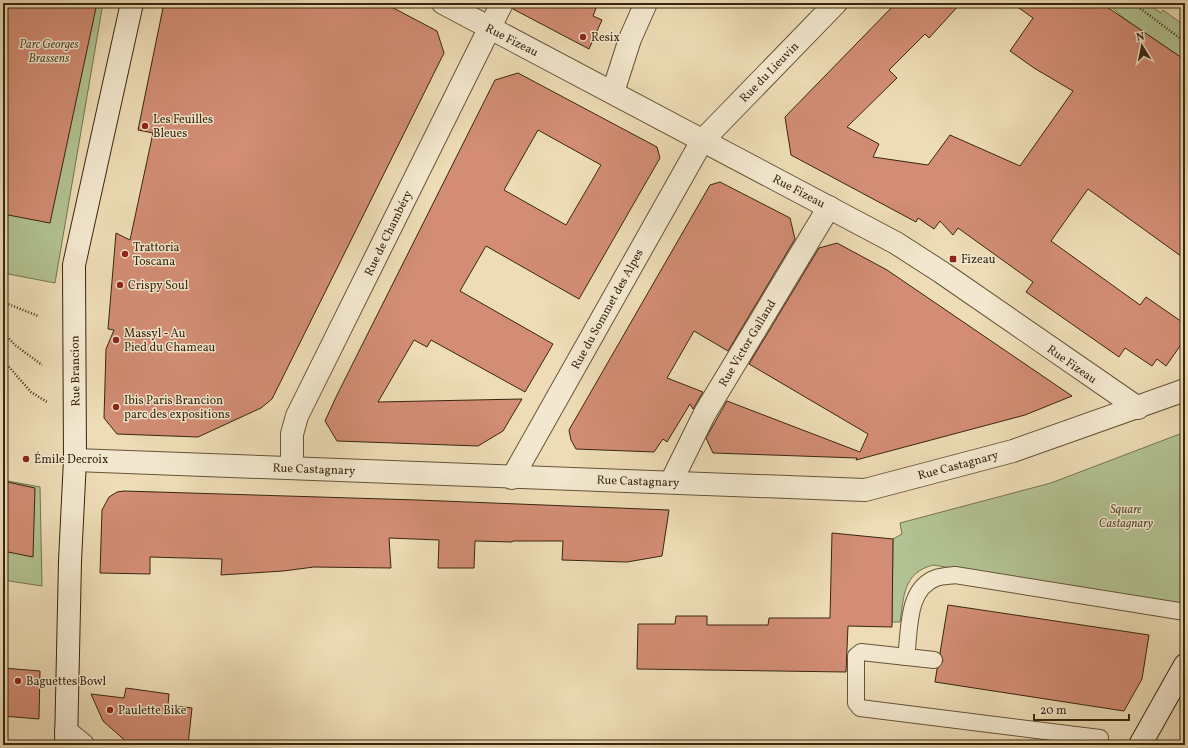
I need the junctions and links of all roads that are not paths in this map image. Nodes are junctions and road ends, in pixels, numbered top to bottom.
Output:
1 (132, 3) edge
2 (443, 3) edge
3 (502, 3) edge
4 (646, 3) edge
5 (836, 3) edge
6 (490, 29) junction
7 (613, 92) junction
8 (702, 141) junction
9 (829, 207) junction
10 (1185, 390) edge
11 (1138, 408) junction
12 (75, 460) junction
13 (292, 468) junction
14 (512, 478) junction
15 (671, 482) junction
16 (1185, 612) edge
17 (906, 657) junction
18 (934, 660) dead end
19 (1185, 665) edge
20 (66, 738) edge
21 (1100, 738) dead end
22 (83, 745) edge
23 (1140, 745) edge

1 - 12 street, Rue Brancion
2 - 6 street, Rue Fizeau
3 - 6 street, Rue de Chambéry
4 - 7 street
5 - 8 street, Rue du Lieuvin
6 - 7 street, Rue Fizeau
6 - 13 street, Rue de Chambéry
7 - 8 street, Rue Fizeau
8 - 9 street, Rue Fizeau
8 - 14 street, Rue du Sommet des Alpes
9 - 11 street, Rue Fizeau
9 - 15 street, Rue Victor Galland
10 - 11 street, Rue Castagnary
11 - 15 street, Rue Castagnary
12 - 13 street, Rue Castagnary
12 - 20 street, Rue Brancion
13 - 14 street, Rue Castagnary
14 - 15 street, Rue Castagnary
16 - 17 lane
17 - 18 lane
17 - 21 lane
19 - 23 street
20 - 22 street

